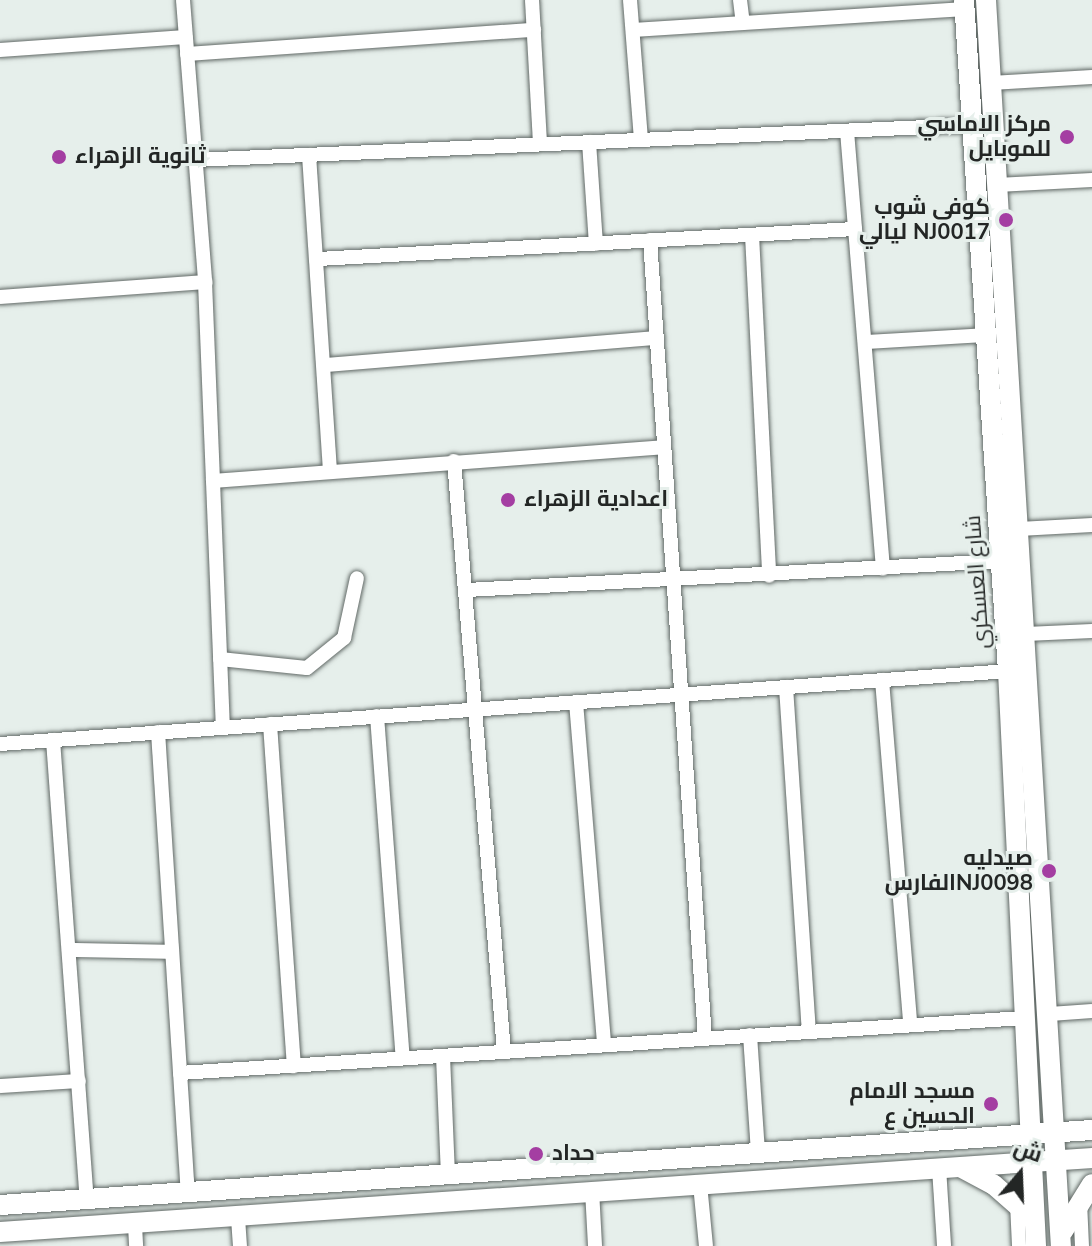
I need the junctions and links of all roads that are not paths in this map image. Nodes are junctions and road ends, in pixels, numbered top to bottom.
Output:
1 (183, 0) edge
2 (532, 0) edge
3 (630, 0) edge
4 (740, 0) edge
5 (840, 0) edge
6 (986, 0) edge
7 (965, 5) edge
8 (841, 17) junction
9 (743, 23) junction
10 (534, 30) junction
11 (633, 30) junction
12 (186, 37) junction
13 (0, 50) edge
14 (187, 54) junction
15 (1092, 77) edge
16 (991, 83) junction
17 (973, 125) junction
18 (847, 131) junction
19 (641, 140) junction
20 (589, 142) junction
21 (540, 144) junction
22 (309, 155) junction
23 (195, 160) junction
24 (1092, 180) edge
25 (997, 185) junction
26 (855, 229) junction
27 (752, 235) junction
28 (650, 240) junction
29 (596, 244) junction
30 (318, 259) junction
31 (992, 269) junction
32 (205, 282) junction
33 (0, 297) edge
34 (995, 304) junction
35 (986, 335) junction
36 (656, 338) junction
37 (865, 342) junction
38 (327, 365) junction
39 (663, 447) junction
40 (454, 461) junction
41 (330, 469) junction
42 (213, 481) junction
43 (1092, 525) edge
44 (1019, 529) junction
45 (1001, 561) junction
46 (883, 569) junction
47 (769, 576) junction
48 (357, 578) dead end
49 (671, 582) junction
50 (467, 590) junction
51 (1092, 631) edge
52 (1026, 634) junction
53 (220, 659) junction
54 (1008, 671) junction
55 (882, 680) junction
56 (786, 687) junction
57 (677, 697) junction
58 (576, 702) junction
59 (479, 709) junction
60 (377, 716) junction
61 (270, 724) junction
62 (223, 728) junction
63 (158, 732) junction
64 (53, 740) junction
65 (0, 744) edge
66 (69, 950) junction
67 (172, 952) junction
68 (1092, 1011) edge
69 (1050, 1014) junction
70 (1024, 1018) junction
71 (910, 1024) junction
72 (809, 1031) junction
73 (750, 1035) junction
74 (705, 1038) junction
75 (604, 1045) junction
76 (504, 1052) junction
77 (443, 1056) junction
78 (403, 1058) junction
79 (294, 1066) junction
80 (180, 1073) junction
81 (79, 1081) junction
82 (0, 1086) edge
83 (1092, 1130) edge
84 (1056, 1132) junction
85 (1028, 1134) junction
86 (758, 1152) junction
87 (1092, 1158) edge
88 (1057, 1161) junction
89 (1030, 1162) junction
90 (563, 1166) junction
91 (949, 1167) junction
92 (527, 1168) junction
93 (448, 1174) junction
94 (700, 1184) junction
95 (592, 1190) junction
96 (188, 1192) junction
97 (568, 1192) junction
98 (1086, 1192) edge
99 (534, 1194) junction
100 (87, 1199) junction
101 (1016, 1203) junction
102 (0, 1205) edge
103 (238, 1218) junction
104 (1034, 1220) junction
105 (135, 1225) junction
106 (0, 1232) edge
107 (1061, 1244) edge
108 (1031, 1245) edge
109 (136, 1246) edge
110 (240, 1246) edge
111 (595, 1246) edge
112 (706, 1246) edge
113 (944, 1246) edge
114 (1082, 1246) edge

1 - 12 street
2 - 10 street
3 - 11 street
4 - 9 street
5 - 8 street
6 - 16 main road, شارع العسكري
7 - 8 street
7 - 17 main road, شارع العسكري
8 - 9 street
9 - 11 street
10 - 14 street
10 - 21 street
11 - 19 street
12 - 13 street
12 - 14 street
14 - 23 street
15 - 16 street
16 - 25 main road, شارع العسكري
17 - 18 street
17 - 31 main road, شارع العسكري
18 - 19 street
18 - 26 street
19 - 20 street
20 - 21 street
20 - 29 street
21 - 22 street
22 - 23 street
22 - 30 street
23 - 32 street
24 - 25 street
25 - 31 main road, شارع العسكري
26 - 27 street
26 - 37 street
27 - 28 street
27 - 47 street
28 - 29 street
28 - 36 street
29 - 30 street
30 - 38 street
31 - 34 main road, شارع العسكري
32 - 33 street
32 - 42 street
34 - 35 main road, شارع العسكري
34 - 44 main road, شارع العسكري
35 - 37 street
35 - 45 main road, شارع العسكري
36 - 38 street
36 - 39 street
37 - 46 street
38 - 41 street
39 - 40 street
39 - 49 street
40 - 41 street
40 - 50 street
41 - 42 street
42 - 53 street
43 - 44 street
44 - 52 main road, شارع العسكري
45 - 46 street
45 - 54 main road, شارع العسكري
46 - 47 street
47 - 49 street
48 - 53 street
49 - 50 street
49 - 57 street
50 - 59 street
51 - 52 street
52 - 69 main road, شارع العسكري
53 - 62 street
54 - 55 street
54 - 70 main road, شارع العسكري
55 - 56 street
55 - 71 street
56 - 57 street
56 - 72 street
57 - 58 street
57 - 74 street
58 - 59 street
58 - 75 street
59 - 60 street
59 - 76 street
60 - 61 street
60 - 78 street
61 - 62 street
61 - 79 street
62 - 63 street
63 - 64 street
63 - 67 street
64 - 65 street
64 - 66 street
66 - 67 street
66 - 81 street
67 - 80 street
68 - 69 street
69 - 84 main road, شارع العسكري
70 - 71 street
70 - 85 main road, شارع العسكري
71 - 72 street
72 - 73 street
73 - 74 street
73 - 86 street
74 - 75 street
75 - 76 street
76 - 77 street
77 - 78 street
77 - 93 street
78 - 79 street
79 - 80 street
80 - 96 street
81 - 82 street
81 - 100 street
83 - 84 main road
84 - 85 main road
84 - 88 main road, شارع العسكري
85 - 86 main road
85 - 89 main road, شارع العسكري
86 - 90 main road
87 - 88 main road
88 - 89 main road
88 - 107 main road, شارع العسكري
89 - 91 main road
89 - 104 main road, شارع العسكري
90 - 92 main road
90 - 97 main road
91 - 94 main road
91 - 101 main road
91 - 113 street
92 - 93 main road
92 - 99 main road
93 - 96 main road
94 - 95 main road
94 - 112 street
95 - 97 main road
95 - 111 street
96 - 100 main road
97 - 99 main road
98 - 107 main road
98 - 114 street
99 - 103 main road
100 - 102 main road
101 - 104 main road
101 - 108 street
103 - 105 main road
103 - 110 street
104 - 108 main road, شارع العسكري
105 - 106 main road
105 - 109 street

